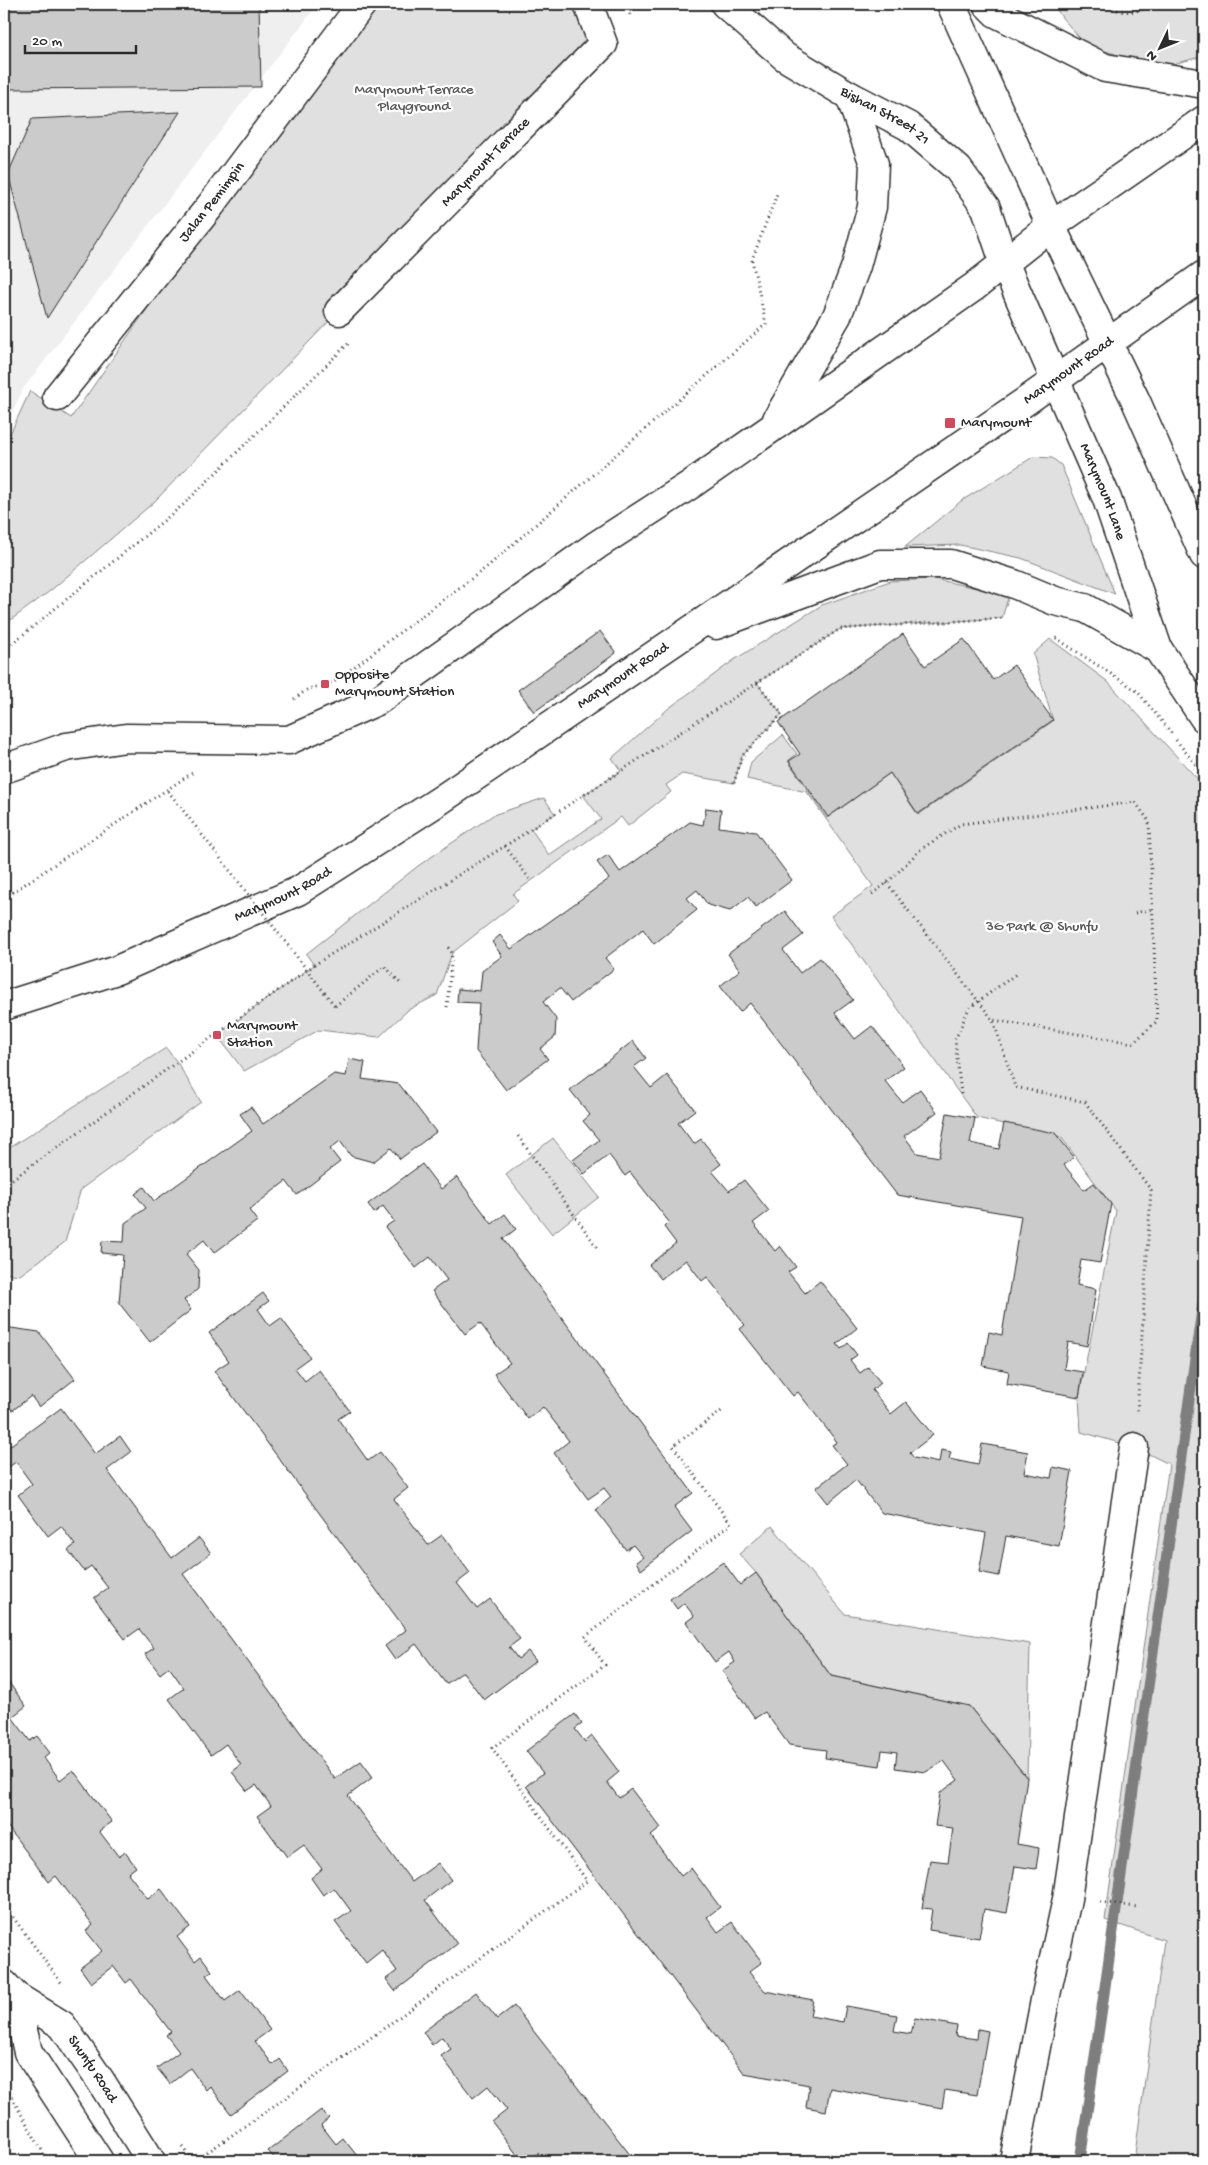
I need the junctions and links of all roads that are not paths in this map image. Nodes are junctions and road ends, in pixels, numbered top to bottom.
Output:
1 (362, 4) edge
2 (588, 4) edge
3 (725, 4) edge
4 (951, 4) edge
5 (986, 4) edge
6 (1204, 84) edge
7 (850, 96) junction
8 (1204, 120) edge
9 (1051, 226) junction
10 (1004, 262) junction
11 (1204, 275) edge
12 (339, 311) dead end
13 (1108, 342) junction
14 (1056, 379) junction
15 (57, 397) dead end
16 (772, 427) junction
17 (1204, 554) edge
18 (675, 641) junction
19 (1158, 648) junction
20 (1204, 718) edge
21 (4, 769) edge
22 (4, 1006) edge
23 (1134, 1447) road end
24 (9, 1990) edge
25 (98, 2161) edge
26 (151, 2161) edge
27 (1014, 2161) edge

1 - 15 main road, Jalan Pemimpin
2 - 12 main road, Marymount Terrace
3 - 7 main road, Bishan Street 21
4 - 9 main road
5 - 6 main road
7 - 10 main road, Bishan Street 21
7 - 16 main road
8 - 9 main road
9 - 10 main road
9 - 13 main road
10 - 14 main road, Marymount Lane
10 - 16 main road
11 - 13 main road, Marymount Road
13 - 14 main road, Marymount Road
13 - 17 main road
14 - 18 main road, Marymount Road
14 - 19 main road, Marymount Lane
16 - 21 main road
18 - 19 main road
18 - 22 main road, Marymount Road
19 - 20 main road, Marymount Lane
23 - 27 main road
24 - 25 main road, Shunfu Road
24 - 26 main road, Shunfu Road

